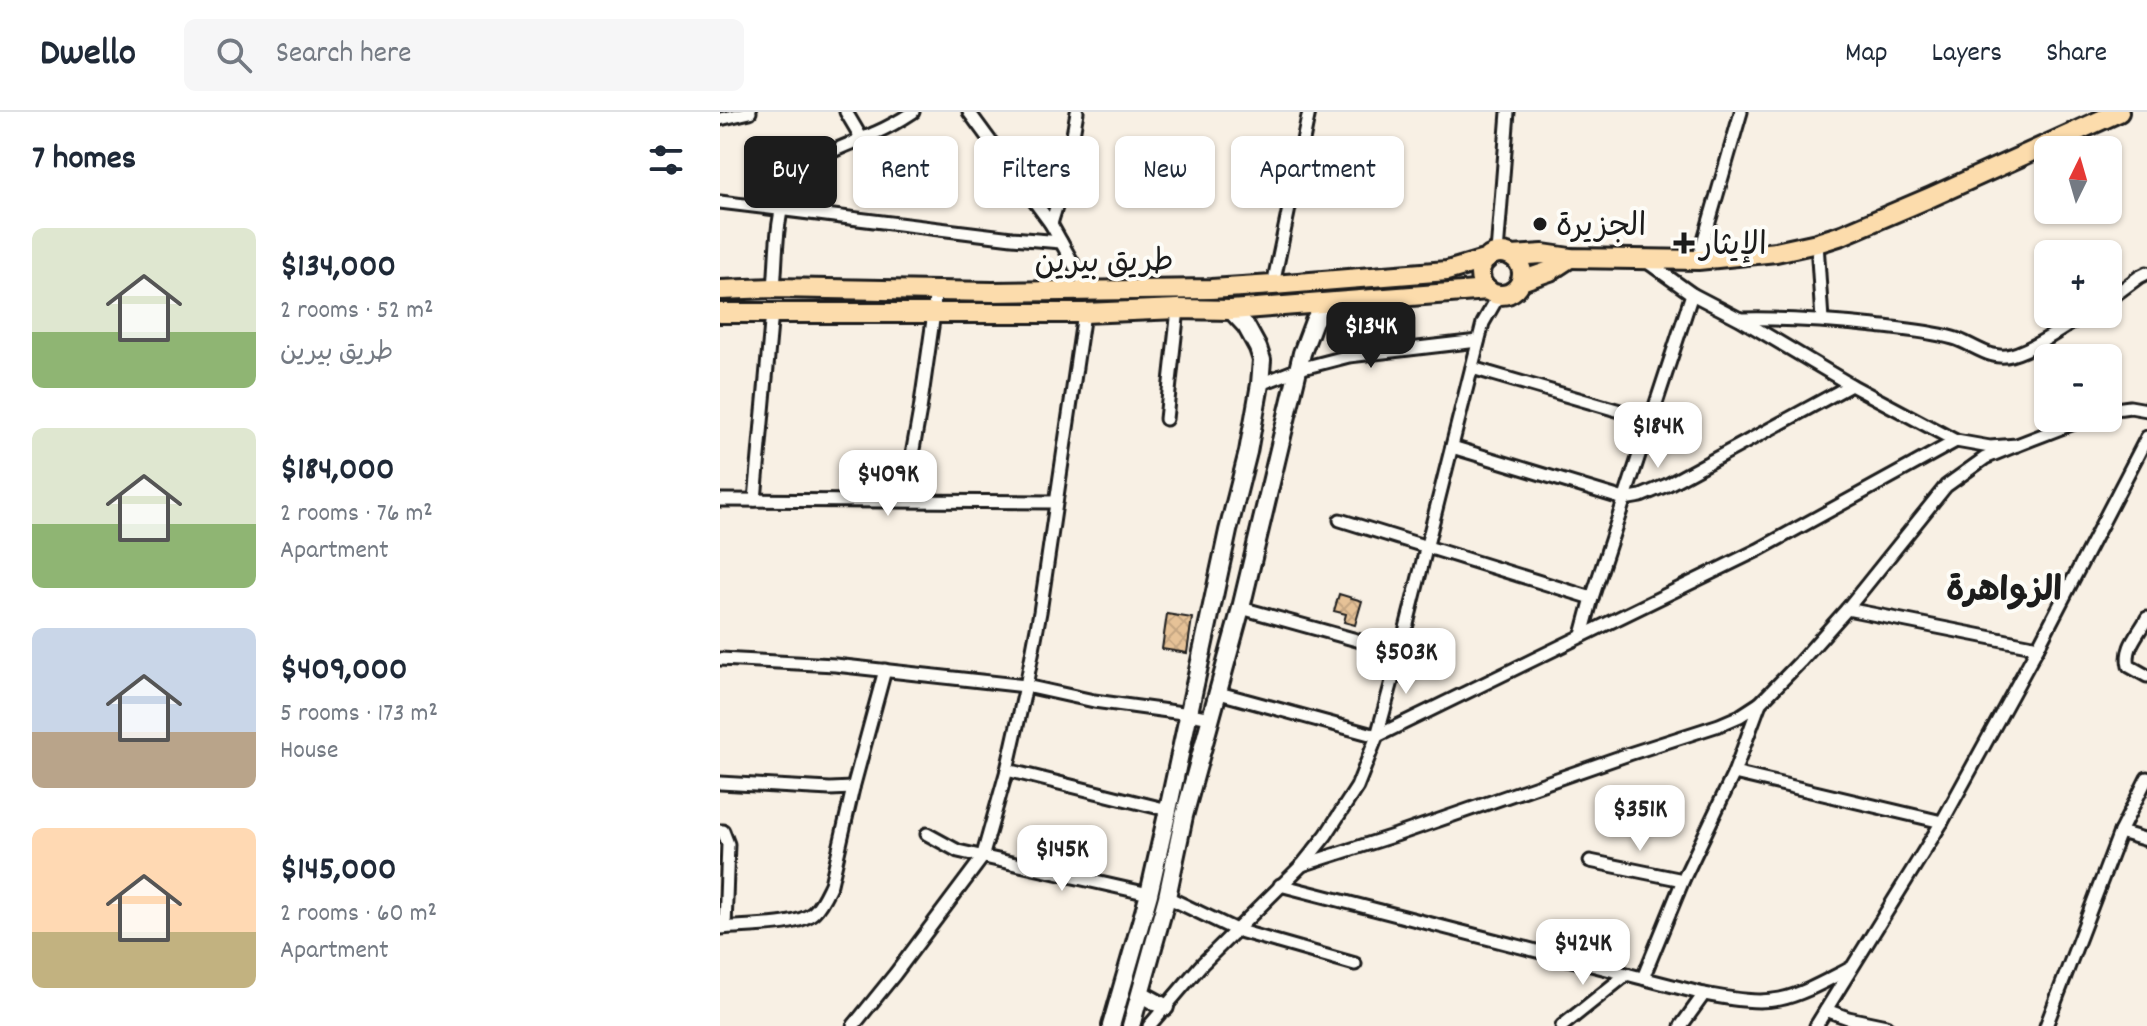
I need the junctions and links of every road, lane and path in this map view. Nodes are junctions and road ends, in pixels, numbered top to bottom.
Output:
1 (750, 112) edge
2 (846, 112) edge
3 (913, 112) edge
4 (969, 112) edge
5 (1077, 112) edge
6 (1309, 112) edge
7 (1508, 112) edge
8 (1741, 112) edge
9 (2119, 112) edge
10 (720, 119) edge
11 (860, 136) edge
12 (868, 136) edge
13 (853, 143) edge
14 (720, 202) edge
15 (781, 211) junction
16 (1051, 224) junction
17 (1061, 242) junction
18 (1817, 243) junction
19 (1499, 256) junction
20 (1570, 258) junction
21 (1644, 259) junction
22 (1698, 260) junction
23 (2147, 273) edge
24 (1521, 281) junction
25 (1273, 285) junction
26 (774, 288) junction
27 (720, 290) edge
28 (1088, 290) junction
29 (2122, 290) edge
30 (935, 291) junction
31 (1494, 292) junction
32 (1692, 294) junction
33 (1325, 303) junction
34 (1178, 309) junction
35 (1231, 310) junction
36 (772, 312) junction
37 (720, 313) edge
38 (934, 313) junction
39 (1084, 313) junction
40 (1740, 319) junction
41 (1822, 320) junction
42 (2063, 328) edge
43 (1478, 341) junction
44 (1472, 368) junction
45 (1299, 369) junction
46 (1260, 384) junction
47 (1851, 385) junction
48 (2122, 408) edge
49 (2147, 410) edge
50 (1166, 419) dead end
51 (1651, 420) junction
52 (2051, 432) edge
53 (2147, 437) edge
54 (1956, 441) junction
55 (2017, 445) junction
56 (1452, 447) junction
57 (1624, 499) junction
58 (720, 500) edge
59 (755, 500) junction
60 (904, 500) junction
61 (1056, 502) junction
62 (1340, 520) dead end
63 (1428, 546) junction
64 (1592, 598) junction
65 (1241, 608) junction
66 (1847, 609) junction
67 (2147, 618) edge
68 (1582, 635) junction
69 (2038, 647) junction
70 (1400, 652) junction
71 (720, 659) edge
72 (885, 670) junction
73 (2147, 676) edge
74 (1026, 686) junction
75 (1219, 693) junction
76 (1760, 703) junction
77 (1190, 714) junction
78 (1211, 718) junction
79 (1377, 736) junction
80 (1007, 770) junction
81 (1734, 773) junction
82 (2147, 778) edge
83 (720, 783) edge
84 (853, 788) junction
85 (1168, 810) junction
86 (1942, 822) junction
87 (720, 831) edge
88 (2120, 832) junction
89 (927, 834) dead end
90 (2147, 840) edge
91 (982, 858) junction
92 (1590, 861) dead end
93 (1302, 865) junction
94 (1683, 880) junction
95 (1280, 885) junction
96 (1149, 894) junction
97 (1167, 897) junction
98 (722, 928) edge
99 (1236, 930) junction
100 (1355, 964) dead end
101 (1851, 968) junction
102 (1627, 974) junction
103 (1643, 978) junction
104 (1704, 994) junction
105 (1119, 998) junction
106 (1139, 1001) junction
107 (1165, 1007) junction
108 (1826, 1010) junction
109 (1155, 1024) edge
110 (853, 1026) edge
111 (1111, 1026) edge
112 (1131, 1026) edge
113 (1562, 1026) edge
114 (1681, 1026) edge
115 (1816, 1026) edge
116 (1886, 1026) edge
117 (2046, 1026) edge

1 - 10 street
2 - 11 street
3 - 12 street
4 - 16 street
5 - 16 street
6 - 25 street
7 - 19 street
8 - 22 street
9 - 18 main road, طريق بيرين
13 - 15 street
14 - 15 street
15 - 17 street
15 - 26 street
16 - 17 street
17 - 28 street
18 - 22 main road, طريق بيرين
18 - 41 street
19 - 20 main road, طريق بيرين
19 - 24 main road
19 - 25 main road, طريق بيرين
19 - 31 main road
20 - 21 main road, طريق بيرين
20 - 24 main road
21 - 22 main road, طريق بيرين
21 - 32 street
23 - 29 street
24 - 31 main road
25 - 28 main road, طريق بيرين
26 - 27 main road, طريق بيرين
26 - 30 main road, طريق بيرين
28 - 30 main road, طريق بيرين
30 - 38 street
31 - 33 main road, طريق بيرين
31 - 43 street
32 - 40 street
32 - 51 street
33 - 35 main road, طريق بيرين
33 - 45 street
34 - 35 main road, طريق بيرين
34 - 39 main road, طريق بيرين
34 - 50 street
35 - 46 street
36 - 37 main road, طريق بيرين
36 - 38 main road, طريق بيرين
36 - 59 street
38 - 39 main road, طريق بيرين
38 - 60 street
39 - 61 street
40 - 41 street
40 - 47 street
41 - 42 street
43 - 44 street
43 - 45 street
44 - 51 street
44 - 56 street
45 - 46 street
45 - 65 street
46 - 77 street
47 - 54 street
47 - 57 street
48 - 49 street
51 - 57 street
52 - 55 street
53 - 69 street
54 - 55 street
54 - 68 street
55 - 66 street
56 - 57 street
56 - 63 street
57 - 64 street
58 - 59 street
59 - 60 street
60 - 61 street
61 - 74 street
62 - 63 street
63 - 64 street
63 - 70 street
64 - 68 street
65 - 70 street
65 - 75 street
66 - 69 street
66 - 76 street
67 - 73 street
68 - 79 street
69 - 86 street
70 - 79 street
71 - 72 street
72 - 74 street
72 - 84 street
74 - 77 street
74 - 80 street
75 - 78 street
75 - 79 street
76 - 81 street
76 - 93 street
77 - 78 street
77 - 85 street
78 - 97 street
79 - 93 street
80 - 85 street
80 - 91 street
81 - 86 street
81 - 94 street
82 - 88 street
83 - 84 street
84 - 98 street
85 - 96 street
86 - 101 street
87 - 98 street
88 - 90 street
88 - 117 street
89 - 91 street
91 - 96 street
91 - 110 street
92 - 94 street
93 - 95 street
94 - 103 street
95 - 99 street
95 - 102 street
96 - 105 street
97 - 99 street
97 - 106 street
99 - 100 street
99 - 107 street
101 - 104 street
101 - 108 street
102 - 103 street
102 - 113 street
103 - 104 street
104 - 114 street
105 - 106 street
105 - 111 street
106 - 107 street
106 - 112 street
107 - 109 street
108 - 115 street
108 - 116 street

